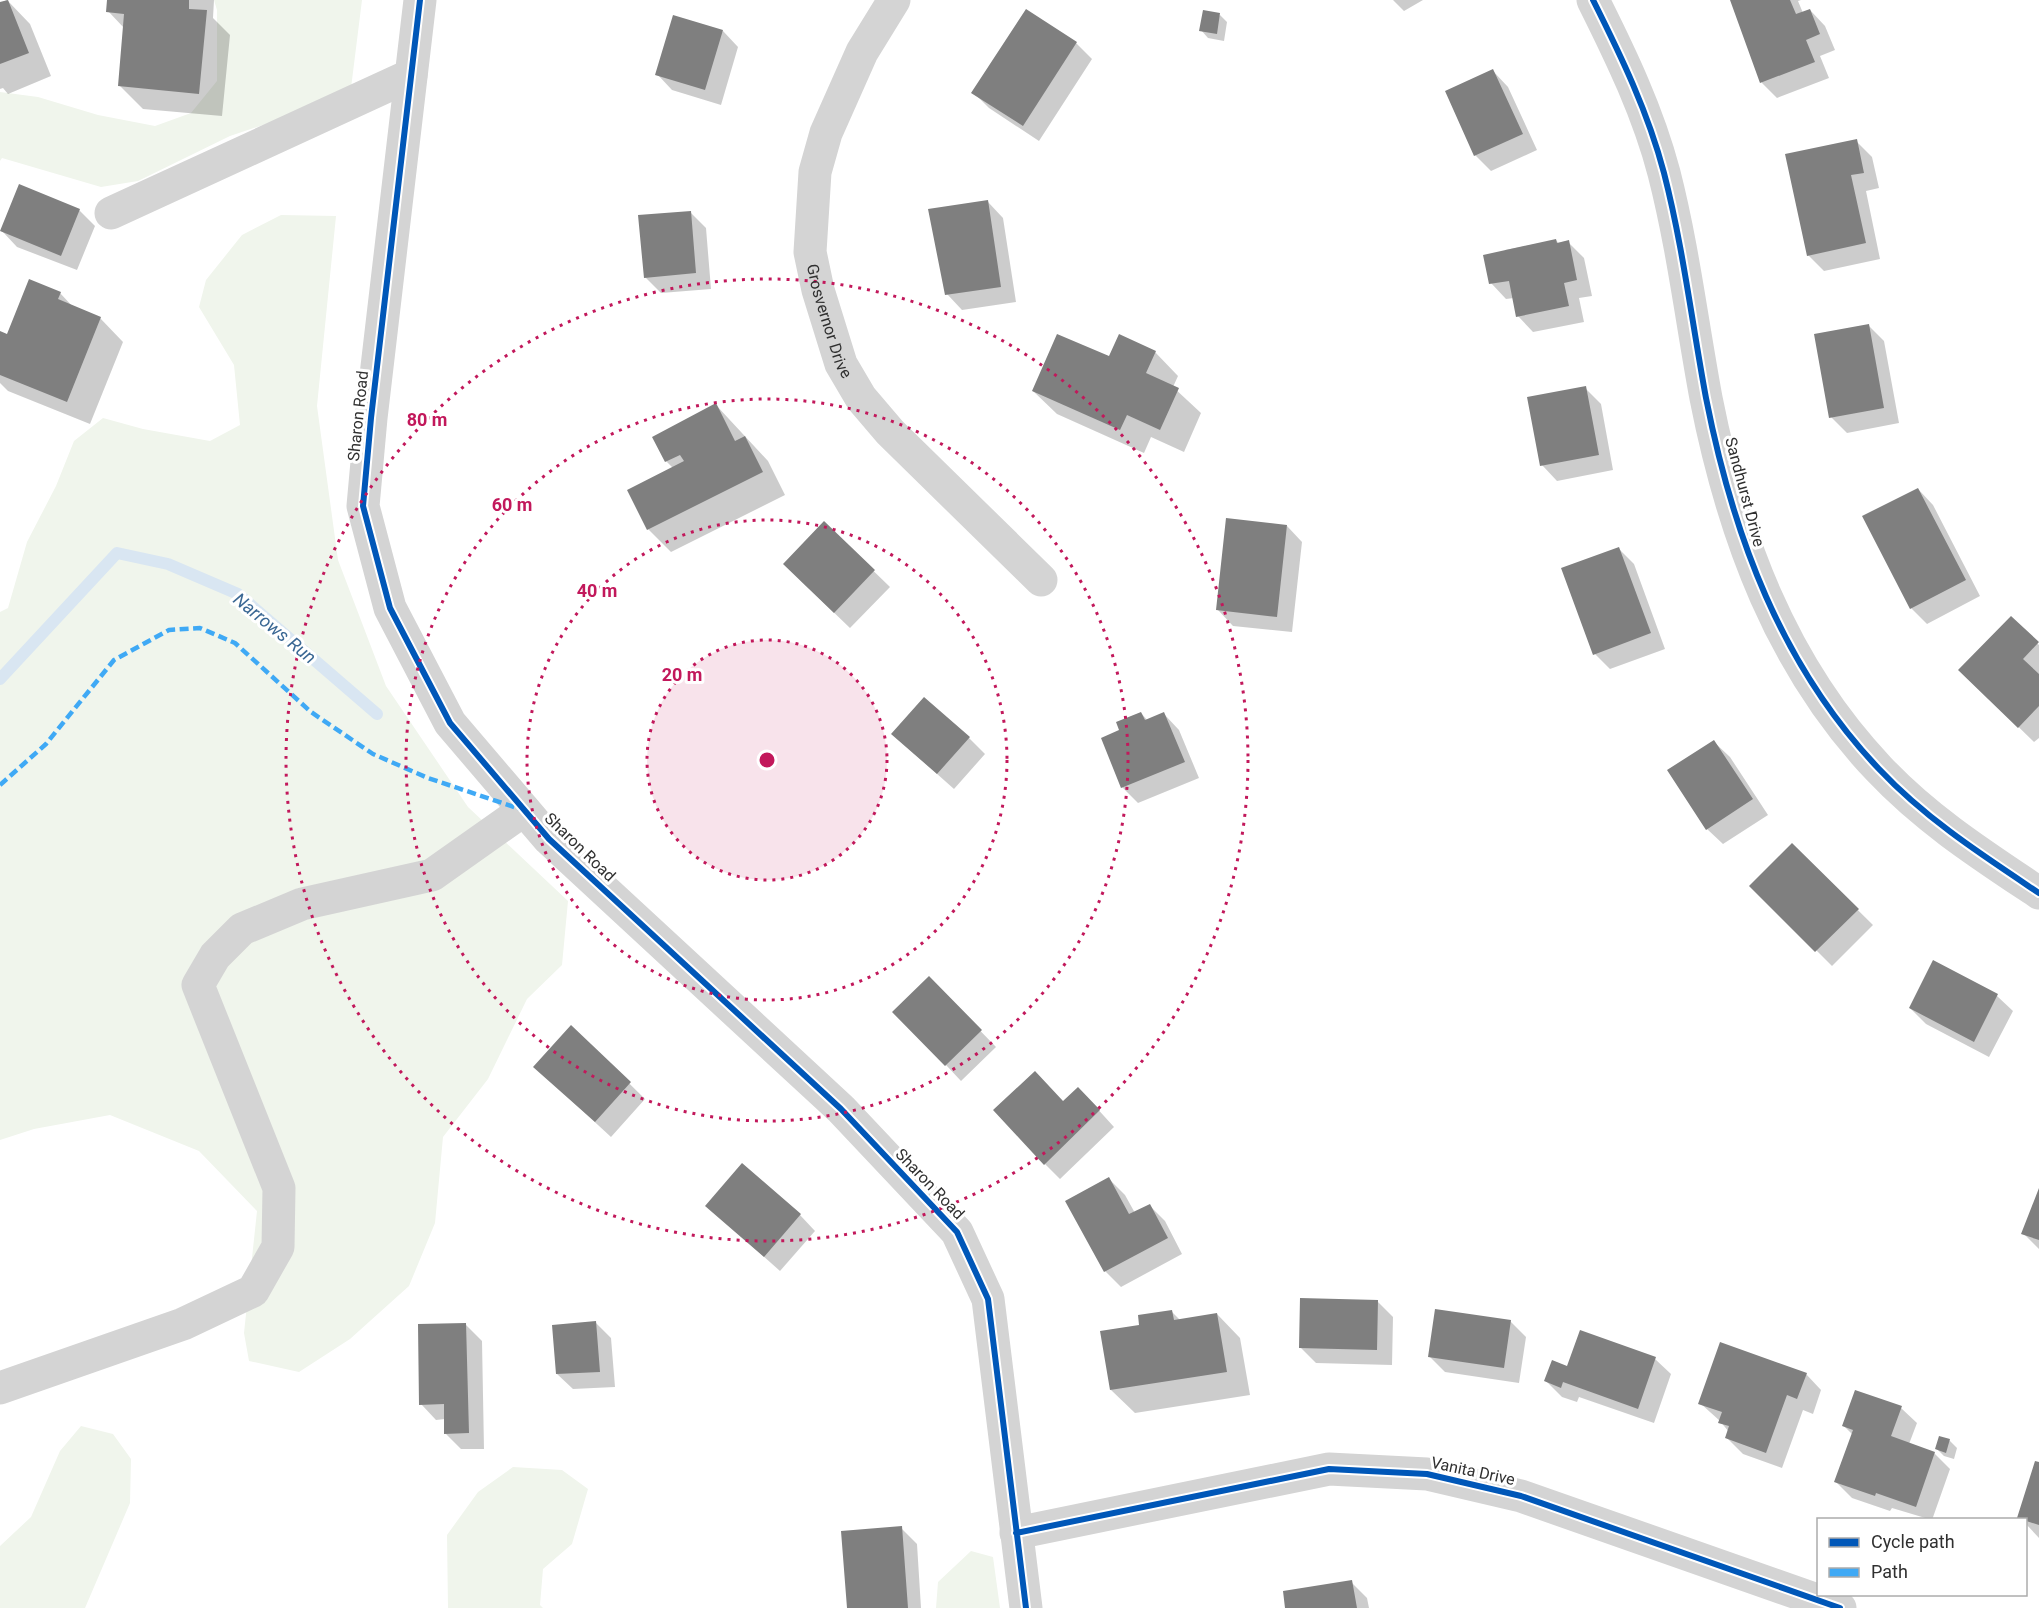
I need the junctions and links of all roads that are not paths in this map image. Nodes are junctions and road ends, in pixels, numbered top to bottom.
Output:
1 (420, 0) edge
2 (894, 0) edge
3 (1593, 0) edge
4 (411, 75) junction
5 (111, 213) dead end
6 (1041, 580) dead end
7 (524, 810) junction
8 (2039, 893) edge
9 (0, 1388) edge
10 (1016, 1533) junction
11 (1026, 1608) edge
12 (1840, 1608) edge

1 - 4 street, Sharon Road
2 - 6 street, Grosvernor Drive
3 - 8 street, Sandhurst Drive
4 - 5 street
4 - 7 street, Sharon Road
7 - 9 street
7 - 10 street, Sharon Road
10 - 11 street, Sharon Road
10 - 12 street, Vanita Drive

